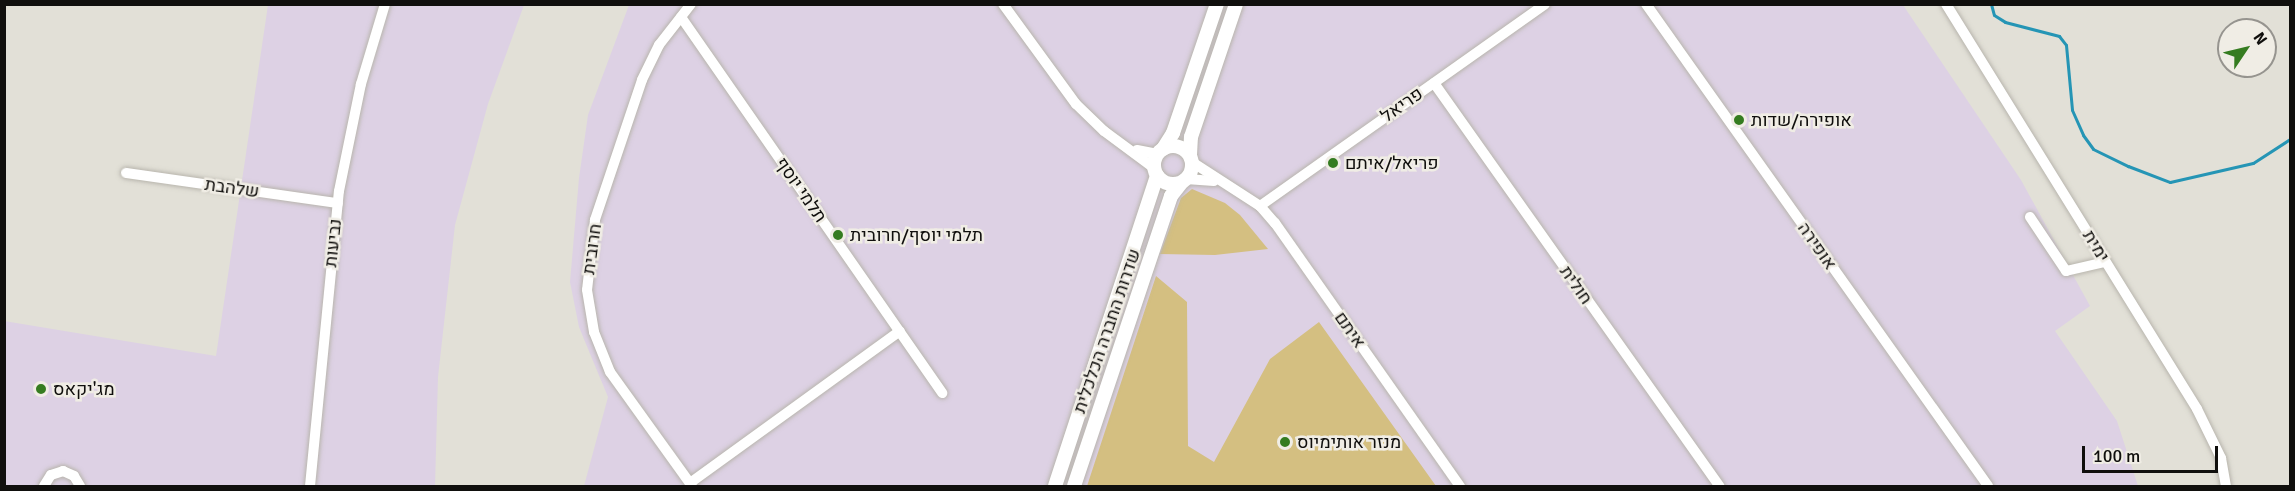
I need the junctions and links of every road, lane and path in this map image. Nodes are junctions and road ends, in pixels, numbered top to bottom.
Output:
1 (386, 4) edge
2 (691, 4) edge
3 (1003, 4) edge
4 (1217, 4) edge
5 (1236, 4) edge
6 (1545, 4) edge
7 (1646, 4) edge
8 (1946, 7) edge
9 (681, 16) junction
10 (1434, 83) junction
11 (1133, 149) junction
12 (1160, 151) junction
13 (1191, 158) junction
14 (1156, 171) junction
15 (126, 173) dead end
16 (1184, 181) junction
17 (1228, 186) junction
18 (338, 203) junction
19 (1260, 206) junction
20 (2031, 217) dead end
21 (2105, 262) junction
22 (900, 331) junction
23 (942, 393) dead end
24 (691, 485) edge
25 (44, 486) edge
26 (80, 486) edge
27 (310, 486) edge
28 (1055, 486) edge
29 (1074, 486) edge
30 (1460, 486) edge
31 (1719, 486) edge
32 (1988, 486) edge
33 (2226, 486) edge

1 - 18 street, נביעות
2 - 9 street, חרובית
3 - 11 street
4 - 12 main road
5 - 13 main road
6 - 10 street, פריאל
7 - 32 street, אופירה
8 - 21 street, ימית
9 - 22 street, תלמי יוסף
9 - 24 street, חרובית
10 - 19 street, פריאל
10 - 31 street, חולית
11 - 12 street
11 - 14 street
12 - 13 main road
12 - 14 main road
13 - 16 main road
13 - 17 street, איתם
14 - 16 main road
14 - 28 main road, שדרות החברה הכלכלית
15 - 18 street, שלהבת
16 - 17 street, איתם
16 - 29 main road, שדרות החברה הכלכלית
17 - 19 street, איתם
18 - 27 street, נביעות
19 - 30 street, איתם
20 - 21 street
21 - 33 street, ימית
22 - 23 street, תלמי יוסף
22 - 24 street
25 - 26 street

